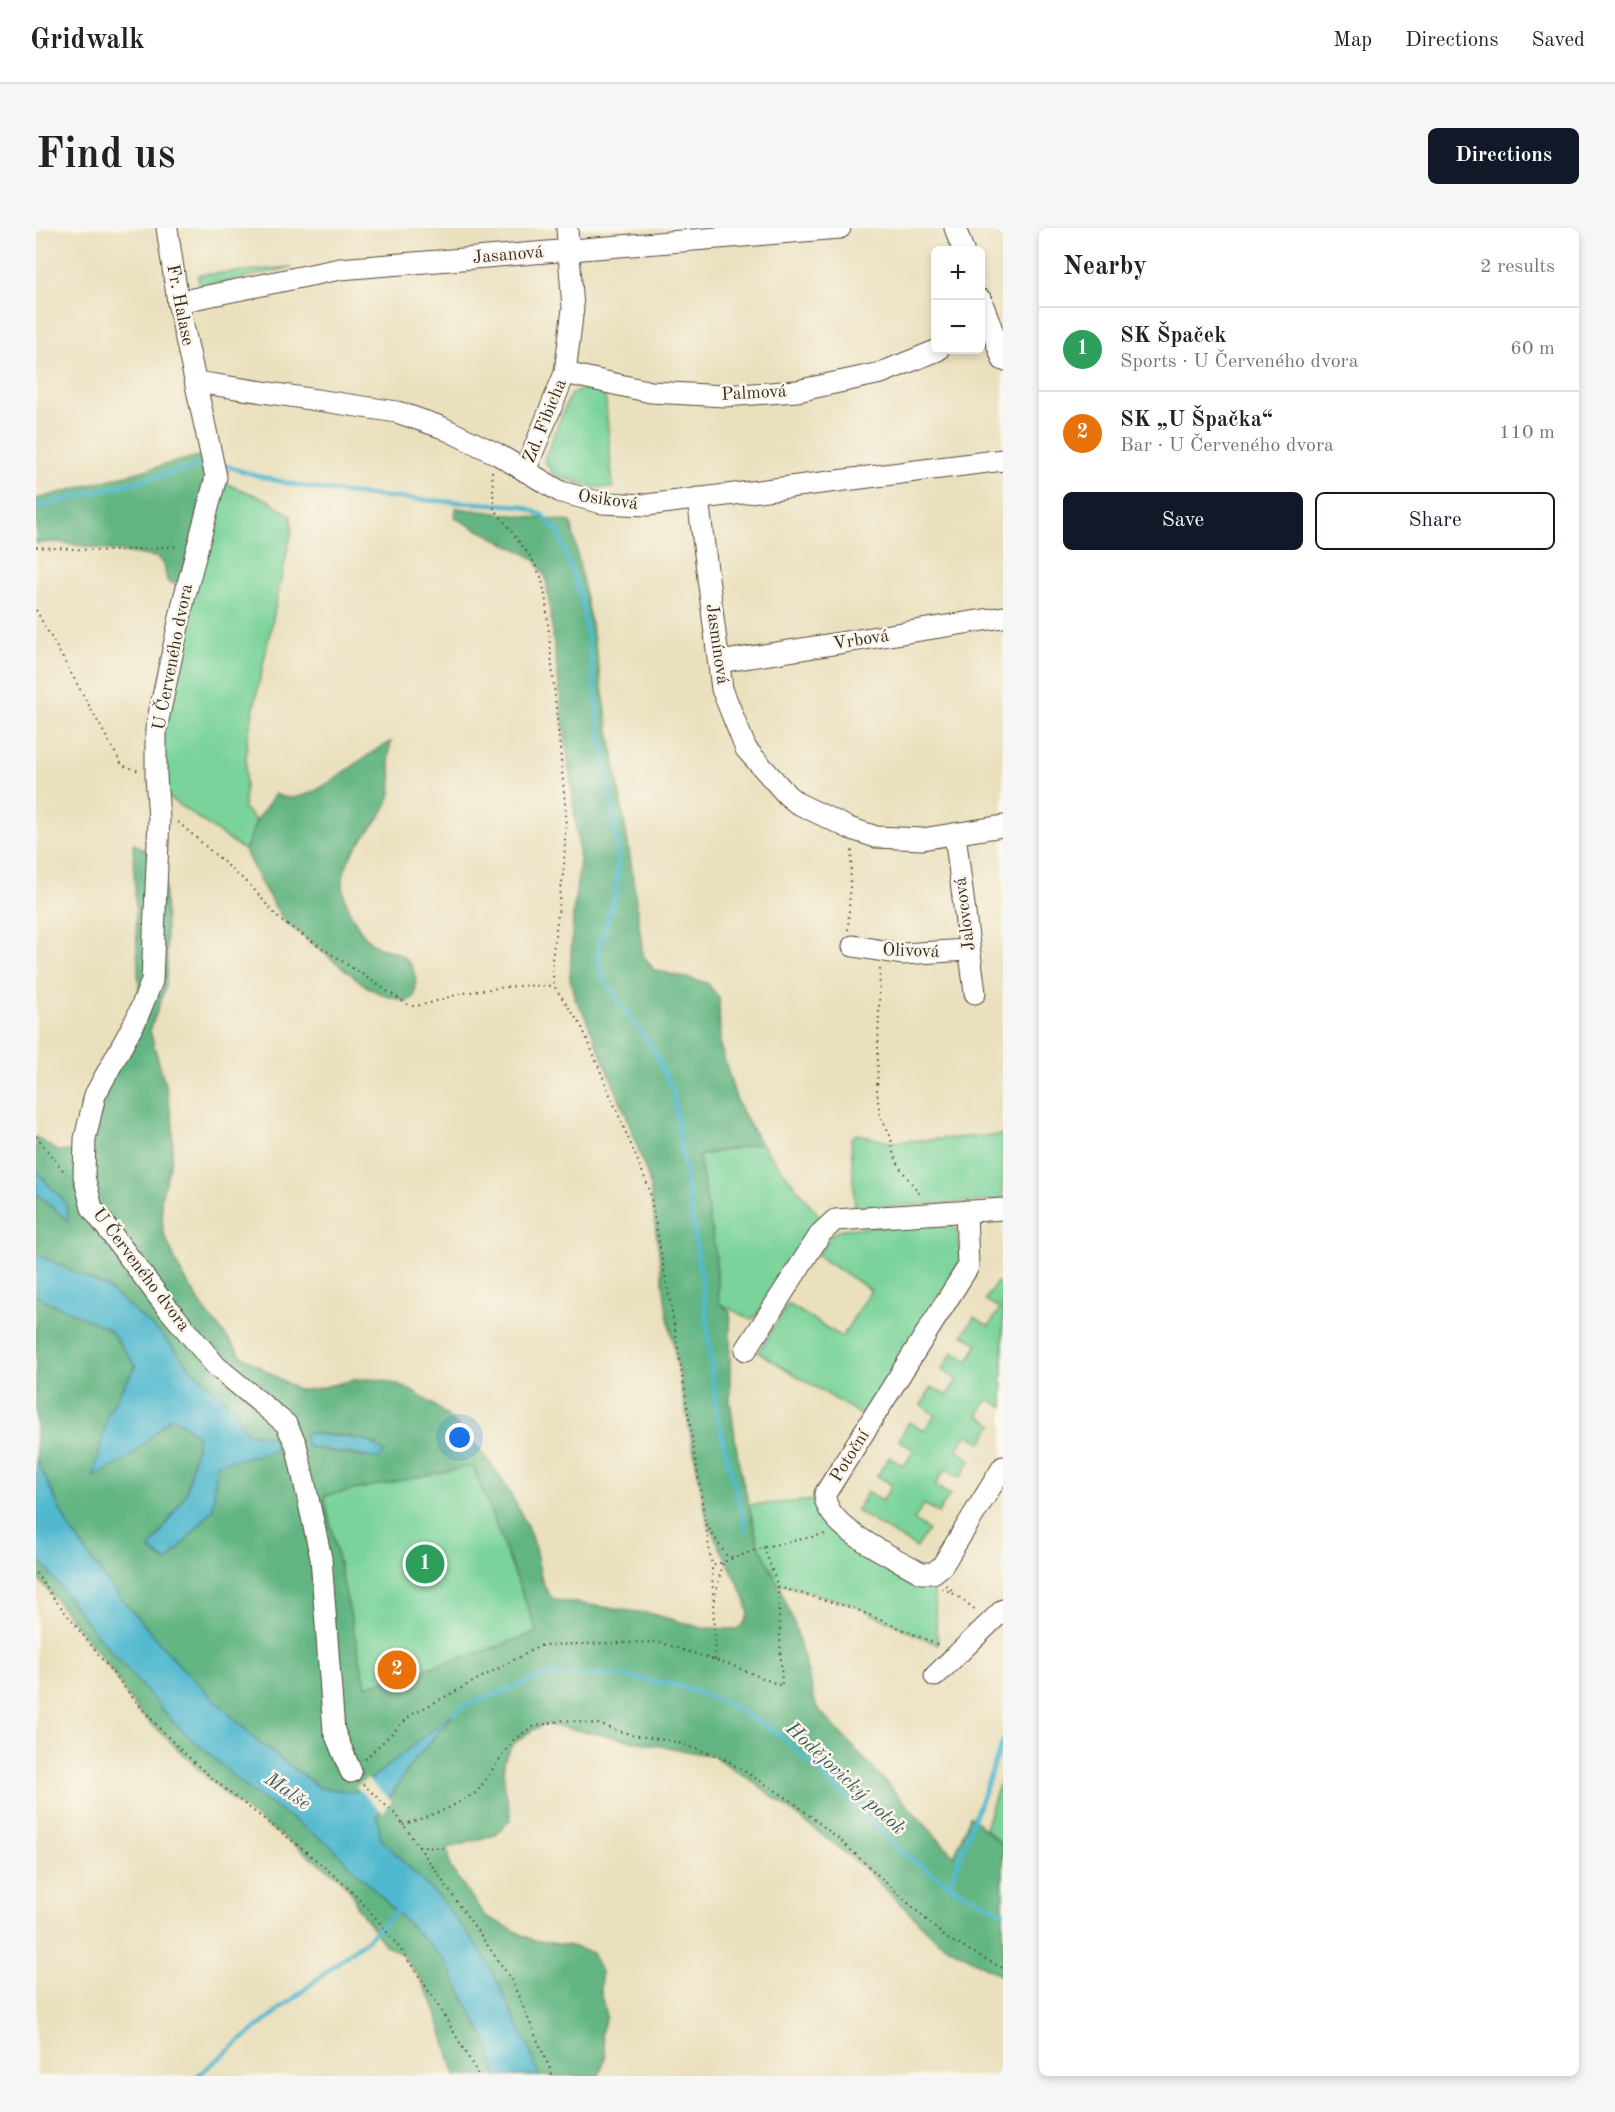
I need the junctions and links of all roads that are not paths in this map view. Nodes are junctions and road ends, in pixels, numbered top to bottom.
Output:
1 (167, 228) edge
2 (567, 228) edge
3 (840, 228) edge
4 (955, 228) edge
5 (962, 246) edge
6 (569, 250) junction
7 (178, 302) junction
8 (986, 330) edge
9 (931, 353) edge
10 (1003, 360) edge
11 (565, 373) junction
12 (196, 382) junction
13 (1003, 460) edge
14 (525, 471) junction
15 (699, 498) junction
16 (1003, 617) edge
17 (719, 662) junction
18 (1003, 826) edge
19 (955, 834) junction
20 (853, 946) road end
21 (968, 950) junction
22 (975, 993) dead end
23 (1003, 1209) edge
24 (966, 1211) junction
25 (746, 1350) dead end
26 (1003, 1467) edge
27 (1002, 1616) edge
28 (935, 1676) dead end
29 (356, 1777) road end

1 - 7 street, Fr. Halase
2 - 6 street, Zd. Fibicha
3 - 6 street, Jasanová
4 - 5 street
6 - 7 street, Jasanová
6 - 11 street, Zd. Fibicha
7 - 12 street, Fr. Halase
8 - 10 street
9 - 11 street, Palmová
11 - 14 street, Zd. Fibicha
12 - 14 street, Osiková
12 - 29 street, U Červeného dvora
13 - 15 street, Osiková
14 - 15 street, Osiková
15 - 17 street, Jasmínová
16 - 17 street, Vrbová
17 - 19 street, Jasmínová
18 - 19 street, Jasmínová
19 - 21 street, Jalovcová
20 - 21 street, Olivová
21 - 22 street, Jalovcová
23 - 24 street
24 - 25 street
24 - 26 street, Potoční
27 - 28 street

